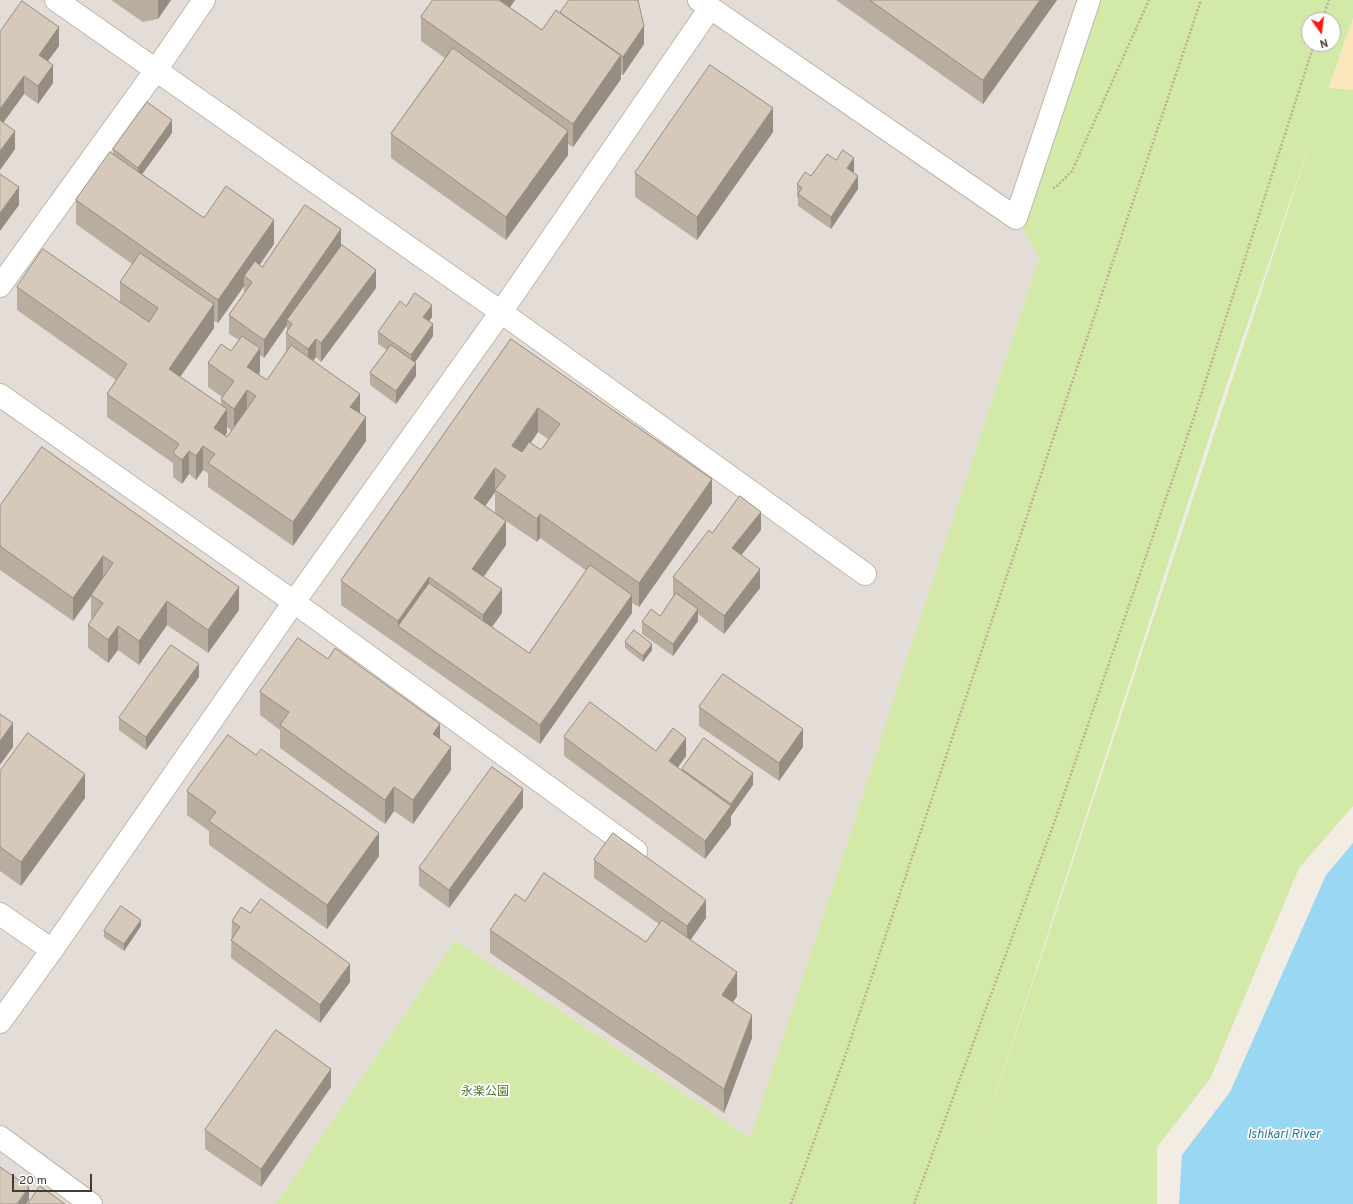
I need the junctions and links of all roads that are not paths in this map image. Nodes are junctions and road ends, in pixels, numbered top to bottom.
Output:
1 (56, 0) edge
2 (204, 0) edge
3 (1089, 0) edge
4 (704, 4) edge
5 (156, 70) junction
6 (0, 286) edge
7 (501, 312) junction
8 (0, 395) edge
9 (865, 574) dead end
10 (294, 602) junction
11 (655, 865) edge
12 (0, 914) edge
13 (52, 950) junction
14 (0, 1022) edge
15 (0, 1137) edge
16 (91, 1204) edge

1 - 5 street
2 - 5 street
3 - 4 street
4 - 7 street
5 - 6 street
5 - 7 street
7 - 9 street
7 - 10 street
8 - 10 street
10 - 11 street
10 - 13 street
12 - 13 street
13 - 14 street
15 - 16 street

